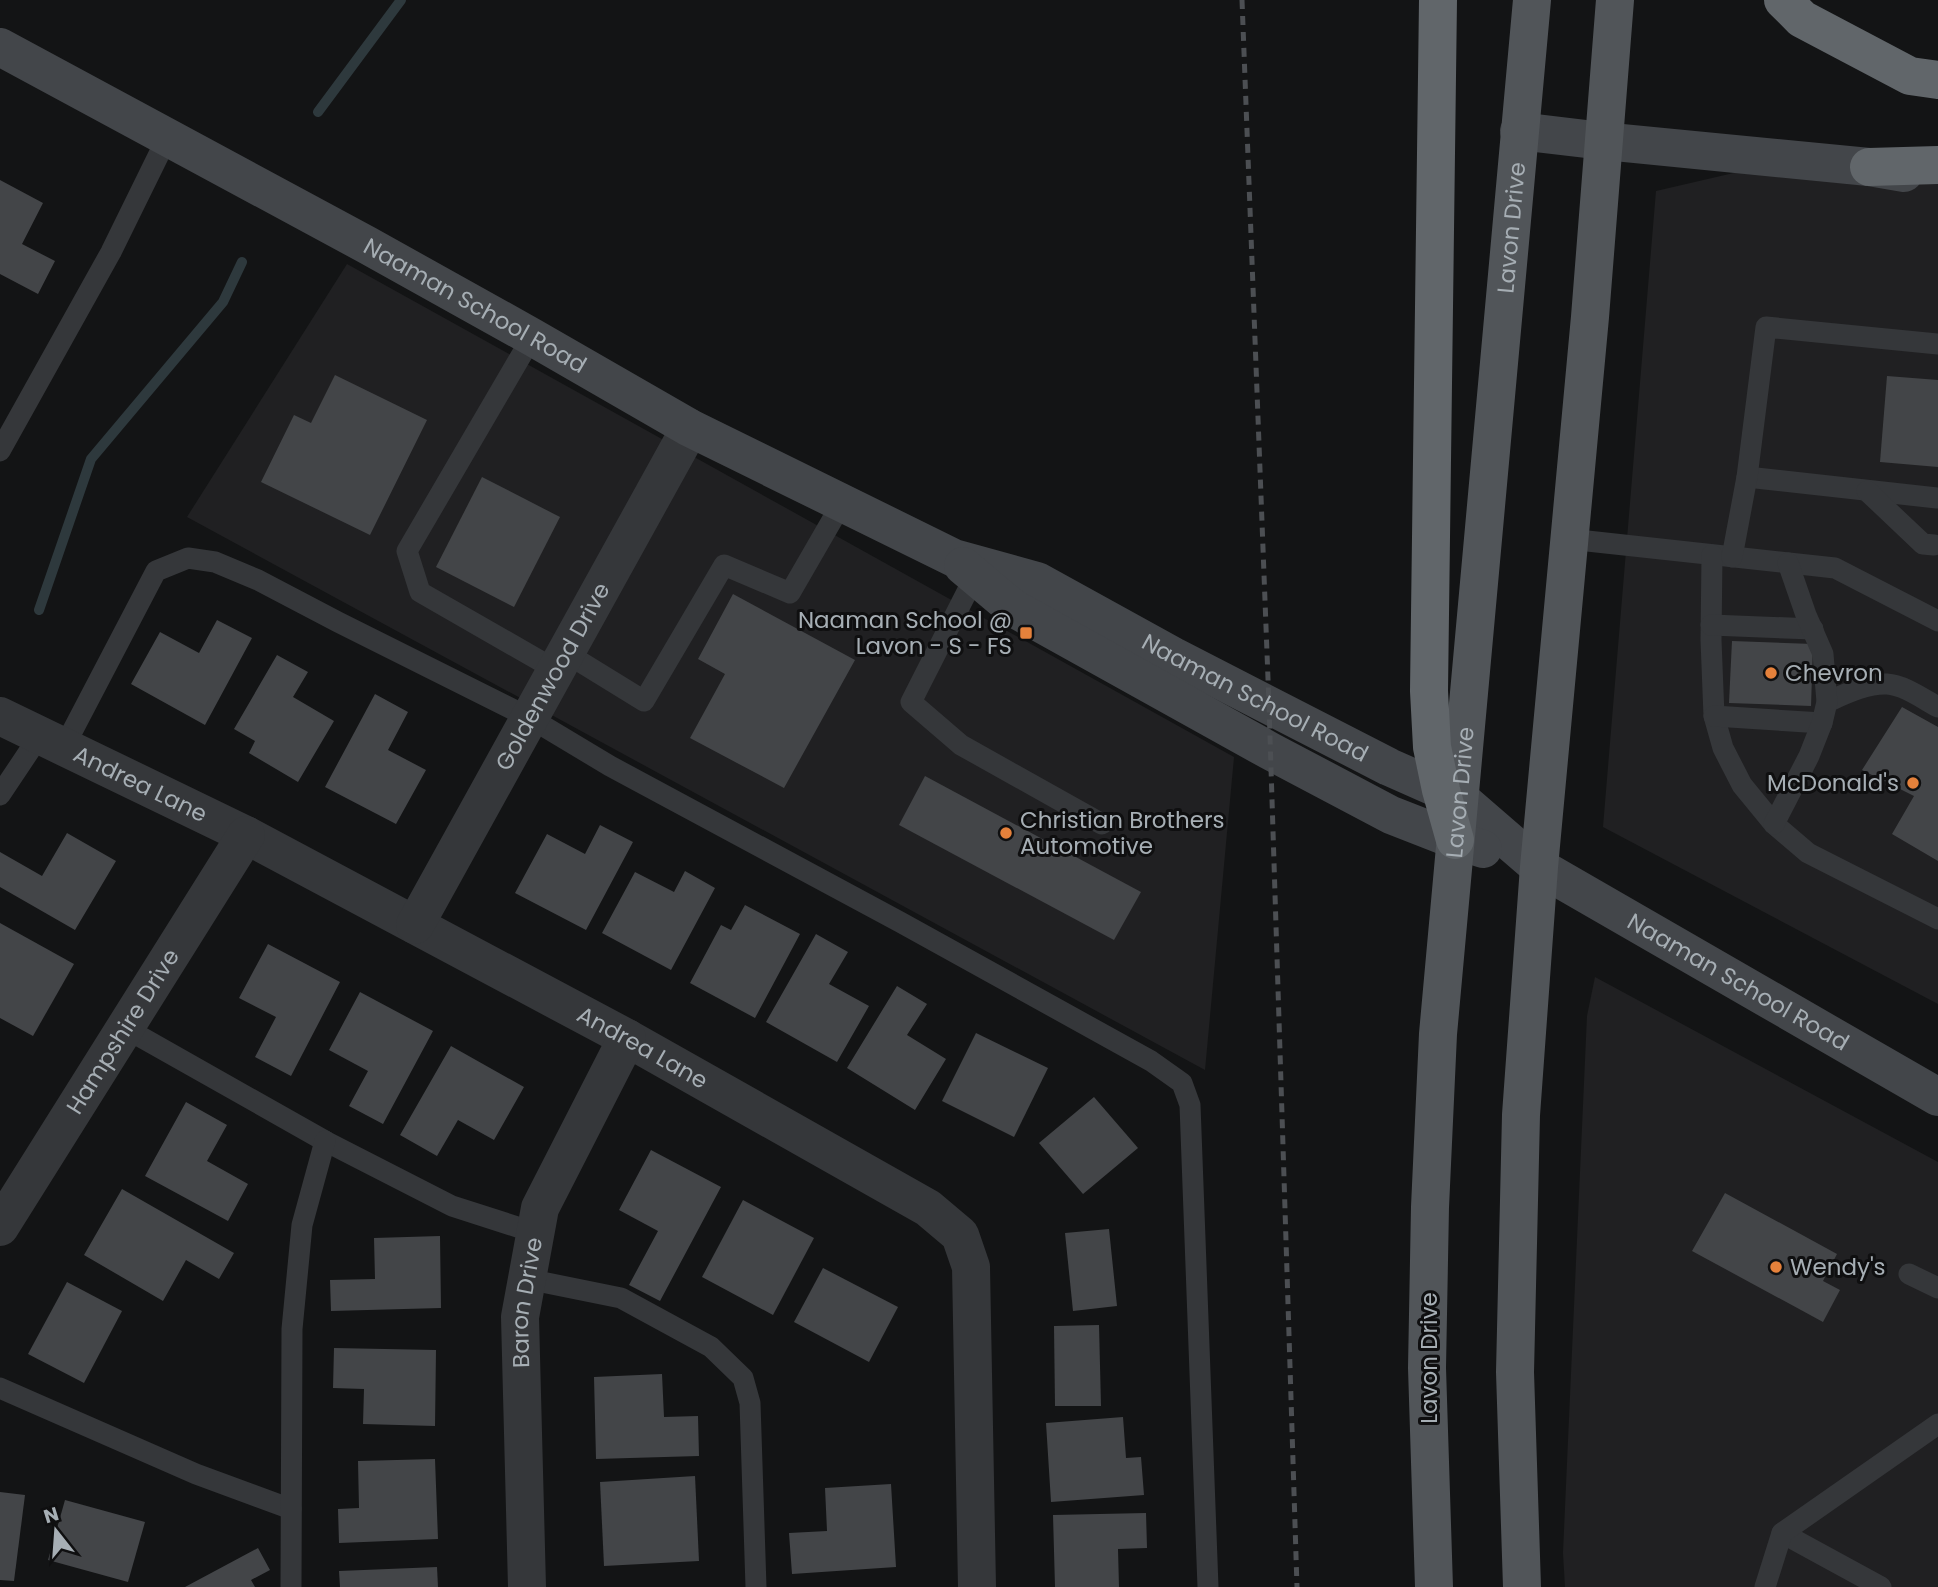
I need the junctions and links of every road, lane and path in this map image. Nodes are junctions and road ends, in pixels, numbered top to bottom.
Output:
1 (1438, 0) edge
2 (1532, 0) edge
3 (1615, 0) edge
4 (1783, 0) edge
5 (0, 47) edge
6 (1938, 80) edge
7 (1520, 131) junction
8 (167, 138) junction
9 (1603, 141) junction
10 (1938, 165) edge
11 (1869, 167) junction
12 (1938, 178) edge
13 (532, 337) junction
14 (1938, 344) edge
15 (690, 428) junction
16 (0, 451) edge
17 (1747, 477) junction
18 (1867, 491) junction
19 (1937, 498) edge
20 (842, 503) junction
21 (1569, 539) junction
22 (1934, 545) dead end
23 (1722, 556) junction
24 (1788, 563) junction
25 (964, 567) junction
26 (1938, 621) edge
27 (1712, 625) junction
28 (1813, 629) junction
29 (561, 661) junction
30 (1938, 707) edge
31 (1824, 712) junction
32 (0, 716) edge
33 (1714, 716) junction
34 (530, 718) junction
35 (52, 741) junction
36 (1450, 794) junction
37 (0, 795) edge
38 (1102, 824) dead end
39 (1773, 824) junction
40 (246, 835) junction
41 (1455, 840) junction
42 (1539, 867) junction
43 (1938, 919) edge
44 (415, 925) junction
45 (125, 1028) junction
46 (627, 1038) junction
47 (1938, 1097) edge
48 (326, 1141) junction
49 (0, 1227) edge
50 (536, 1233) junction
51 (1909, 1274) dead end
52 (527, 1279) junction
53 (1938, 1288) edge
54 (0, 1388) edge
55 (1938, 1424) edge
56 (291, 1509) junction
57 (1783, 1533) junction
58 (291, 1587) edge
59 (527, 1587) edge
60 (756, 1587) edge
61 (977, 1587) edge
62 (1208, 1587) edge
63 (1434, 1587) edge
64 (1522, 1587) edge
65 (1765, 1587) edge
66 (1881, 1587) edge

1 - 36 highway
2 - 7 main road, Lavon Drive
3 - 9 main road
4 - 6 highway
5 - 8 main road, Naaman School Road
7 - 9 main road
7 - 36 main road, Lavon Drive
8 - 13 main road, Naaman School Road
8 - 16 lane
9 - 11 main road
9 - 21 main road
10 - 11 highway
11 - 12 main road
13 - 15 main road, Naaman School Road
13 - 29 lane
14 - 17 lane
15 - 20 main road, Naaman School Road
15 - 29 street, Goldenwood Drive
17 - 18 lane
17 - 23 lane
18 - 19 lane
18 - 22 lane
20 - 25 main road, Naaman School Road
20 - 29 lane
21 - 23 lane
21 - 42 main road
23 - 24 lane
23 - 27 lane
24 - 26 lane
24 - 28 lane
25 - 36 main road, Naaman School Road
25 - 38 lane
25 - 41 main road, Naaman School Road
27 - 28 lane
27 - 33 lane
28 - 31 lane
29 - 34 street, Goldenwood Drive
30 - 31 lane
31 - 33 lane
31 - 39 lane
32 - 35 street, Andrea Lane
33 - 39 lane
34 - 35 lane
34 - 44 street, Goldenwood Drive
34 - 62 lane
35 - 37 lane
35 - 40 street, Andrea Lane
36 - 41 highway
36 - 42 main road, Naaman School Road
39 - 43 lane
40 - 44 street, Andrea Lane
40 - 45 street, Hampshire Drive
41 - 42 main road, Naaman School Road
41 - 63 main road, Lavon Drive
42 - 47 main road, Naaman School Road
42 - 64 main road
44 - 46 street, Andrea Lane
45 - 48 lane
45 - 49 street, Hampshire Drive
46 - 50 street, Baron Drive
46 - 61 street, Andrea Lane
48 - 50 lane
48 - 56 lane
50 - 52 street, Baron Drive
51 - 53 lane
52 - 59 street, Baron Drive
52 - 60 lane
54 - 56 lane
55 - 57 lane
56 - 58 lane
57 - 65 lane
57 - 66 lane

